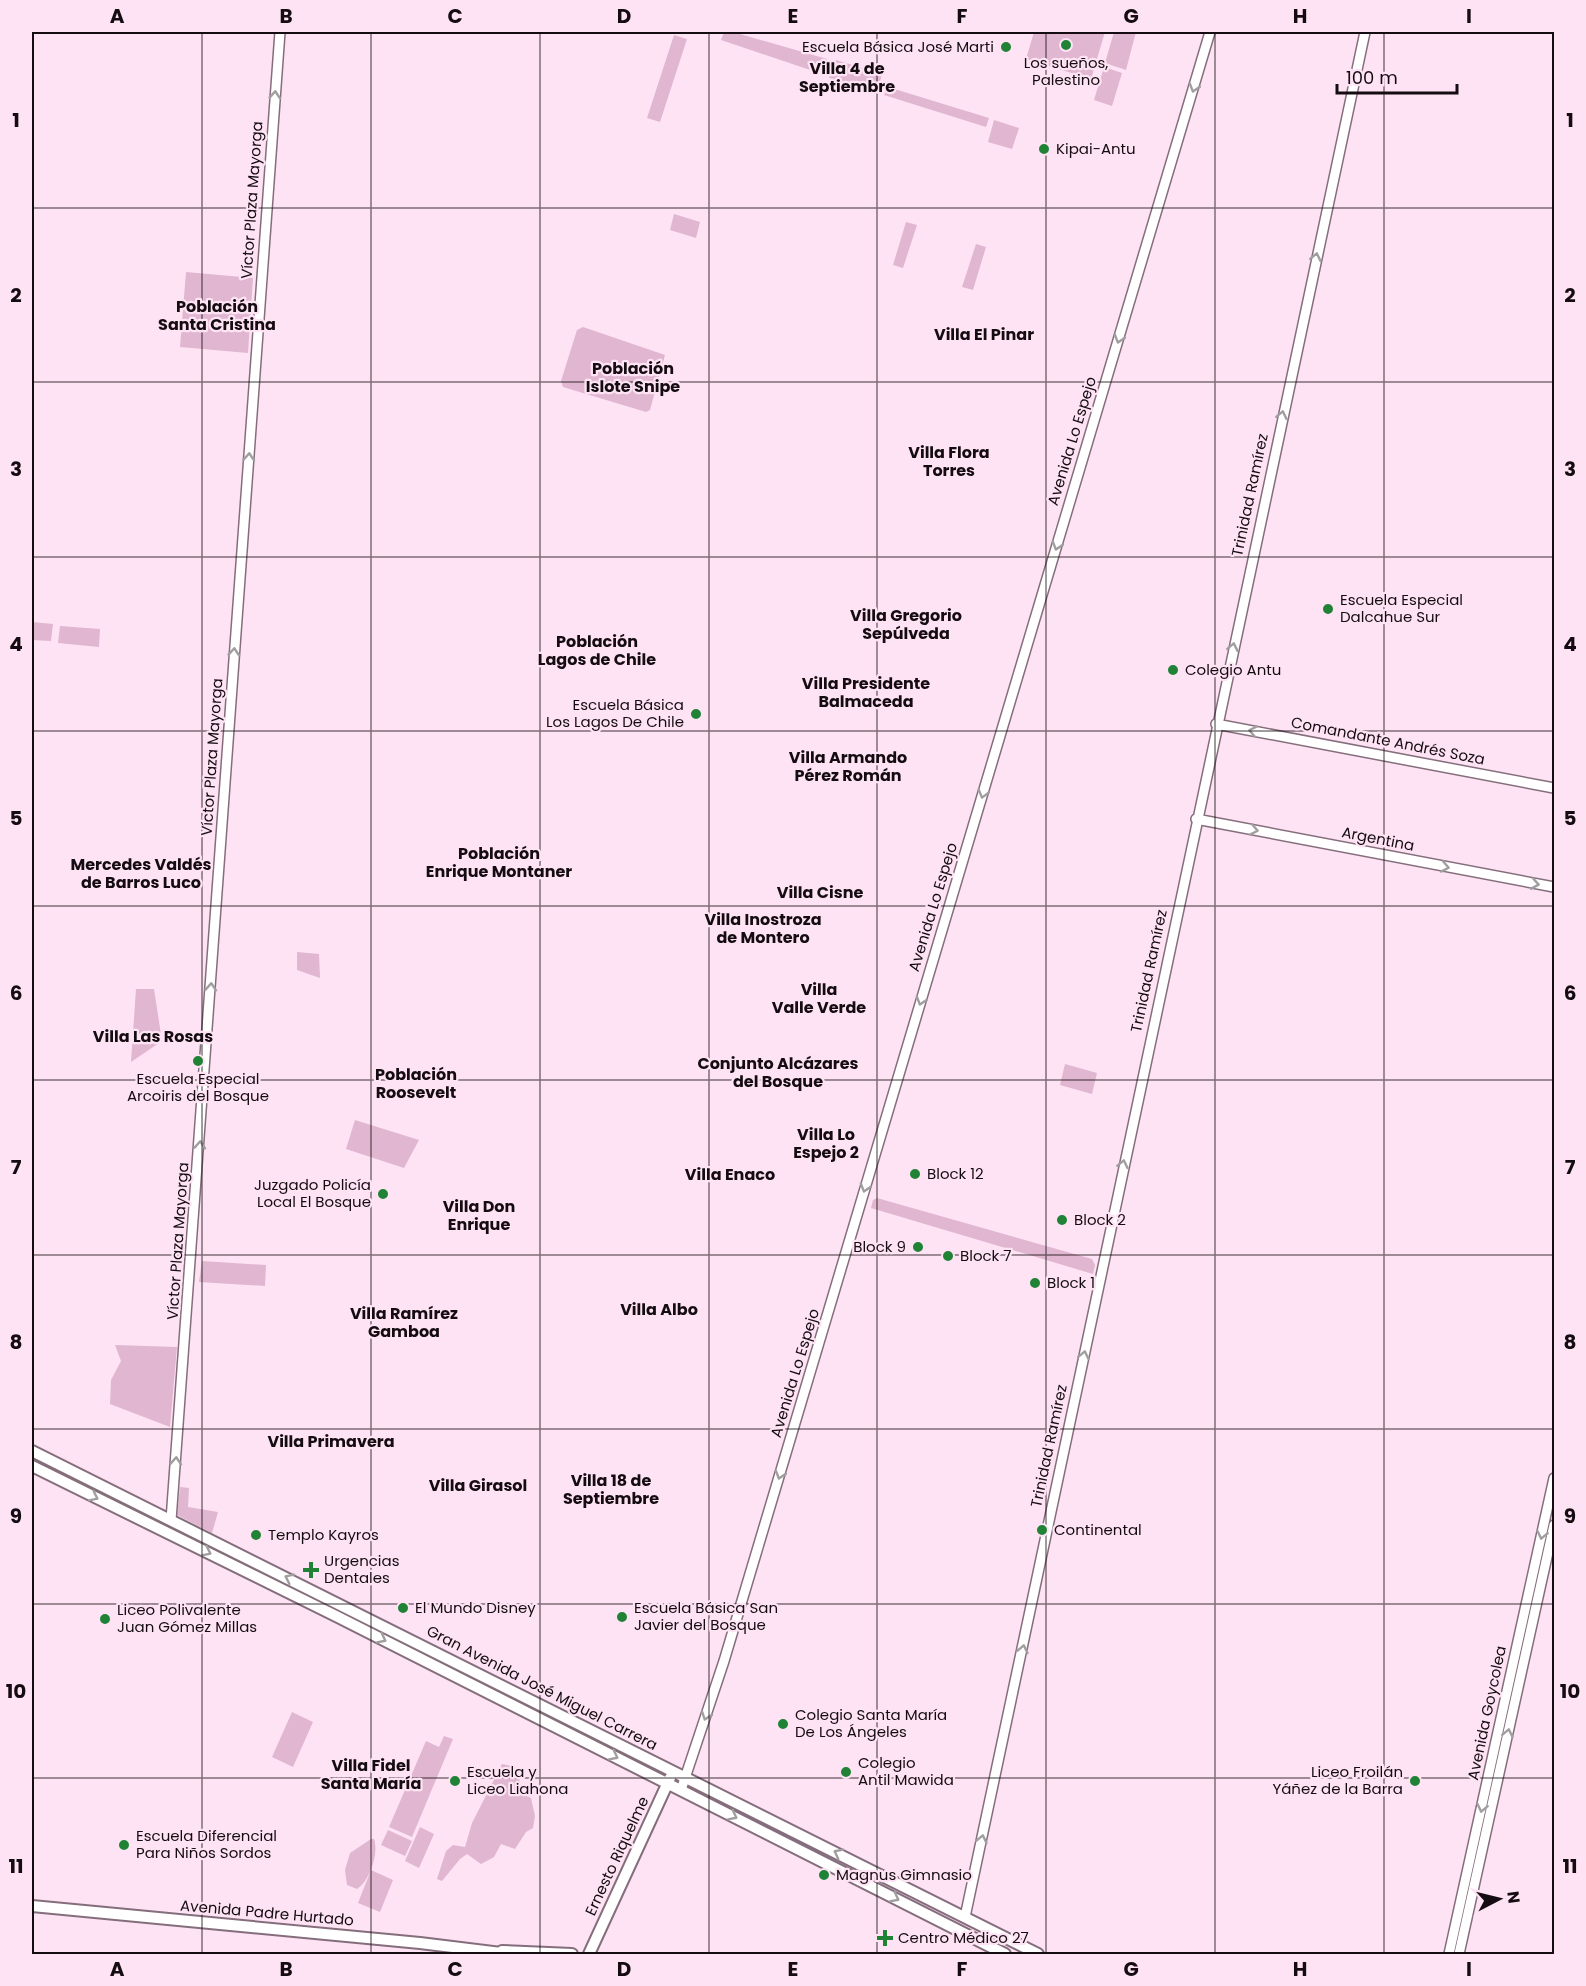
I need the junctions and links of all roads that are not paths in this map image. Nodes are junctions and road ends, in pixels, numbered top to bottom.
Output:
1 (280, 32) edge
2 (1210, 32) edge
3 (1365, 32) edge
4 (1216, 724) junction
5 (1554, 788) edge
6 (1196, 819) junction
7 (1554, 887) edge
8 (32, 1451) edge
9 (32, 1467) edge
10 (65, 1467) junction
11 (51, 1476) junction
12 (1554, 1478) edge
13 (171, 1520) junction
14 (1554, 1525) edge
15 (155, 1527) junction
16 (673, 1771) junction
17 (686, 1777) junction
18 (668, 1783) junction
19 (681, 1790) junction
20 (32, 1906) edge
21 (965, 1917) junction
22 (948, 1924) junction
23 (499, 1952) junction
24 (510, 1954) edge
25 (572, 1954) edge
26 (589, 1954) edge
27 (1005, 1954) edge
28 (1038, 1954) edge
29 (1449, 1954) edge
30 (1459, 1954) edge

13 -> 1 main road, Víctor Plaza Mayorga
2 -> 17 main road, Avenida Lo Espejo
4 -> 3 main road, Trinidad Ramírez
5 -> 4 main road, Comandante Andrés Soza
4 - 6 main road, Trinidad Ramírez
6 -> 7 main road, Argentina
21 -> 6 main road, Trinidad Ramírez
8 - 10 main road, Gran Avenida José Miguel Carrera
9 - 11 main road, Gran Avenida José Miguel Carrera
10 - 11 main road
10 - 13 main road, Gran Avenida José Miguel Carrera
11 -> 15 main road, Gran Avenida José Miguel Carrera
12 -> 29 main road, Avenida Goycolea
13 - 15 main road
16 -> 13 main road, Gran Avenida José Miguel Carrera
30 -> 14 main road, Avenida Goycolea
15 -> 18 main road, Gran Avenida José Miguel Carrera
16 - 17 main road, Gran Avenida José Miguel Carrera
16 - 18 main road, Ernesto Riquelme
17 - 19 main road, Avenida Lo Espejo
21 -> 17 main road, Gran Avenida José Miguel Carrera
18 - 19 main road, Gran Avenida José Miguel Carrera
18 - 26 main road, Ernesto Riquelme
19 -> 22 main road, Gran Avenida José Miguel Carrera
20 - 23 main road, Avenida Padre Hurtado
21 - 22 main road
21 - 28 main road, Gran Avenida José Miguel Carrera
22 - 27 main road, Gran Avenida José Miguel Carrera
23 - 24 main road, Avenida Padre Hurtado
23 - 25 main road, Avenida Padre Hurtado

